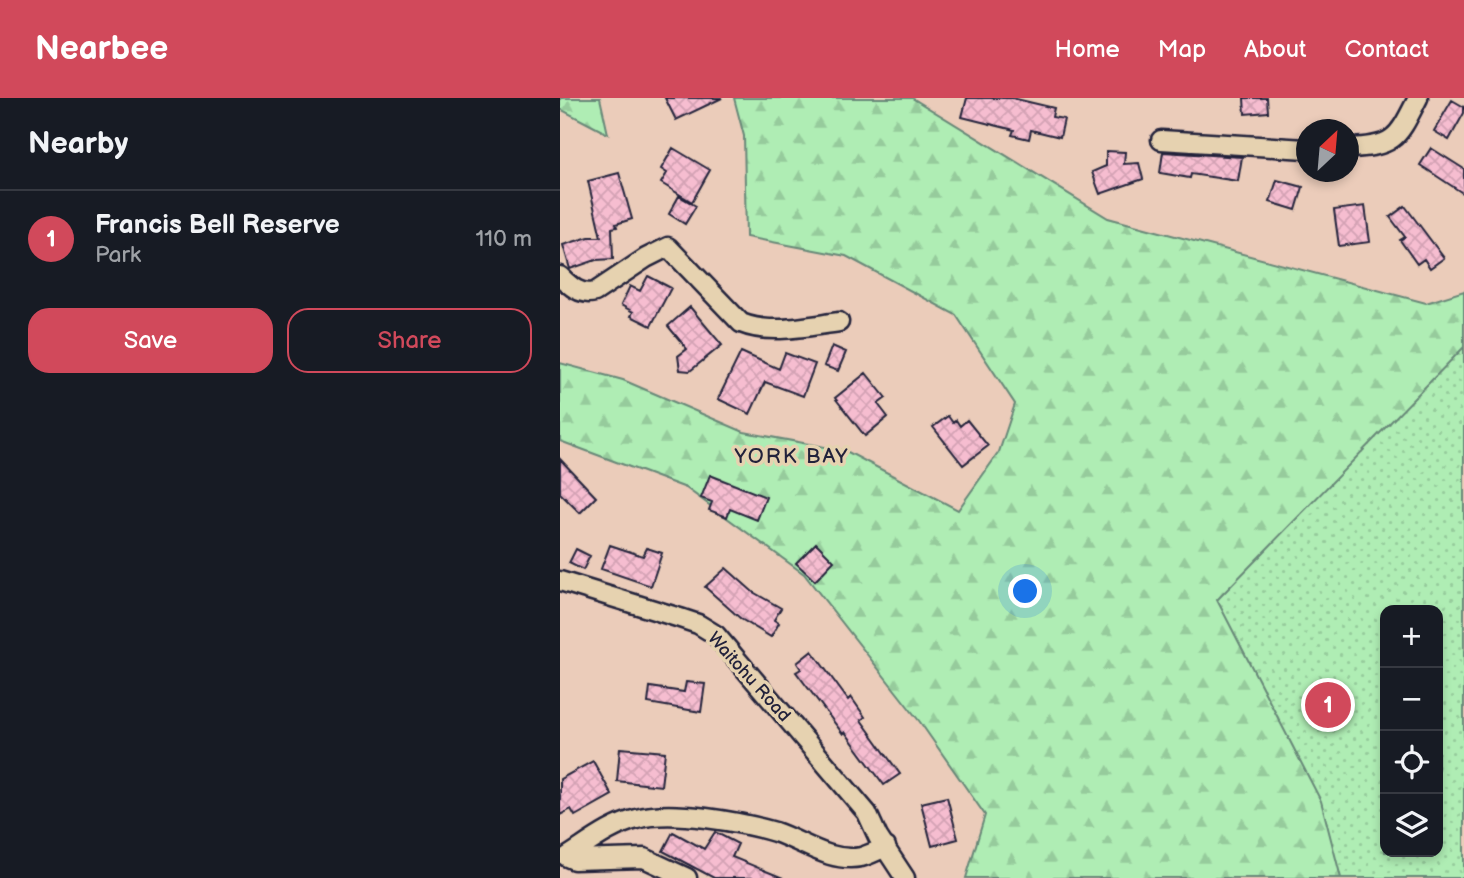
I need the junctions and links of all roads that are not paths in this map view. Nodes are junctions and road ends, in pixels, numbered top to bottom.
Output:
1 (1418, 98) edge
2 (1161, 140) dead end
3 (1296, 148) edge
4 (1359, 148) edge
5 (560, 276) edge
6 (839, 322) dead end
7 (560, 581) edge
8 (886, 847) junction
9 (687, 878) edge
10 (905, 878) edge

1 - 4 street
2 - 3 street
5 - 6 street
7 - 8 street, Waitohu Road
8 - 9 street
8 - 10 street, Waitohu Road

